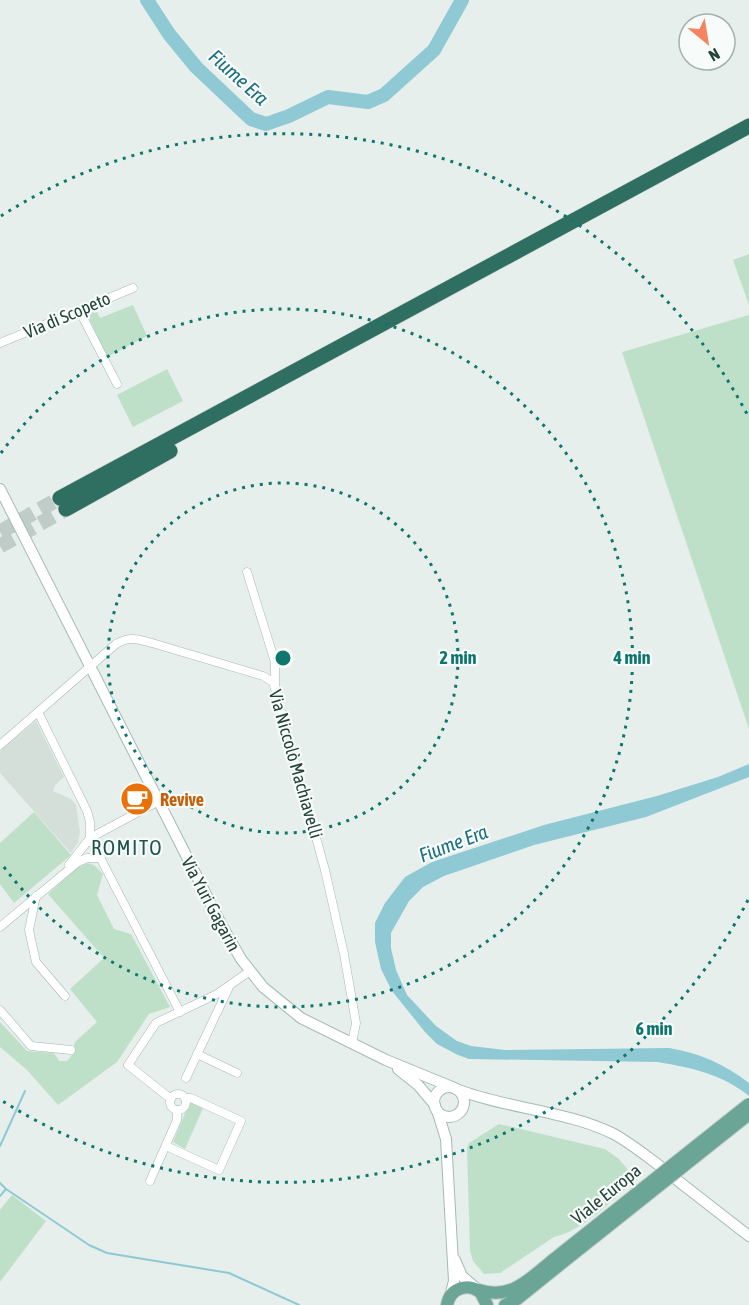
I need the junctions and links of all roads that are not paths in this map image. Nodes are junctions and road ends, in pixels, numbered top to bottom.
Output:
1 (749, 126) edge
2 (749, 136) edge
3 (134, 288) dead end
4 (79, 310) junction
5 (0, 343) edge
6 (117, 384) dead end
7 (0, 489) edge
8 (248, 572) dead end
9 (90, 668) junction
10 (275, 686) junction
11 (38, 712) junction
12 (0, 745) edge
13 (159, 801) junction
14 (90, 838) junction
15 (101, 858) junction
16 (62, 874) junction
17 (36, 895) junction
18 (0, 927) edge
19 (250, 971) junction
20 (230, 986) junction
21 (65, 996) dead end
22 (0, 1010) edge
23 (180, 1012) junction
24 (347, 1041) junction
25 (71, 1050) dead end
26 (197, 1054) junction
27 (386, 1060) junction
28 (237, 1073) dead end
29 (186, 1078) dead end
30 (454, 1088) junction
31 (185, 1098) junction
32 (171, 1099) junction
33 (489, 1101) junction
34 (749, 1104) edge
35 (436, 1108) junction
36 (177, 1110) junction
37 (460, 1112) junction
38 (749, 1114) edge
39 (446, 1139) junction
40 (166, 1146) junction
41 (660, 1166) dead end
42 (150, 1180) dead end
43 (677, 1180) dead end
44 (749, 1236) edge
45 (452, 1248) junction
46 (556, 1263) junction
47 (478, 1290) junction
48 (448, 1302) edge
49 (487, 1305) edge
50 (505, 1305) edge

1 - 2 highway
3 - 4 street, Via di Scopeto
4 - 5 street, Via di Scopeto
4 - 6 street
7 - 9 street, Via Yuri Gagarin
8 - 10 street
9 - 10 street, Via Niccolò Machiavelli
9 - 11 street, Via Niccolò Machiavelli
9 - 13 street, Via Yuri Gagarin
10 - 24 street, Via Niccolò Machiavelli
11 - 12 street, Via Niccolò Machiavelli
11 - 14 street
13 - 14 street
13 - 19 street, Via Yuri Gagarin
14 - 15 street
14 - 16 street
15 - 16 street
15 - 23 street
16 - 17 street
17 - 18 street
17 - 21 street
19 - 20 street
19 - 24 street, Via Yuri Gagarin
20 - 23 street
20 - 26 street
22 - 25 street
23 - 32 street
24 - 27 street, Via Yuri Gagarin
26 - 28 street
26 - 29 street
27 - 30 street
27 - 35 street
30 - 33 street
30 - 35 street
30 - 37 street
31 - 32 street
31 - 36 street
31 - 40 street
32 - 36 street
33 - 37 street
33 - 41 street
34 - 46 main road, Viale Europa, bridge
35 - 37 street
35 - 39 street
36 - 40 street
37 - 39 street
38 - 46 main road, Viale Europa, bridge
39 - 45 street
40 - 42 street
43 - 44 street
45 - 47 street
45 - 48 street
46 - 47 main road, Viale Europa
46 - 50 main road, Viale Europa
47 - 48 main road, Viale Europa
47 - 49 main road

